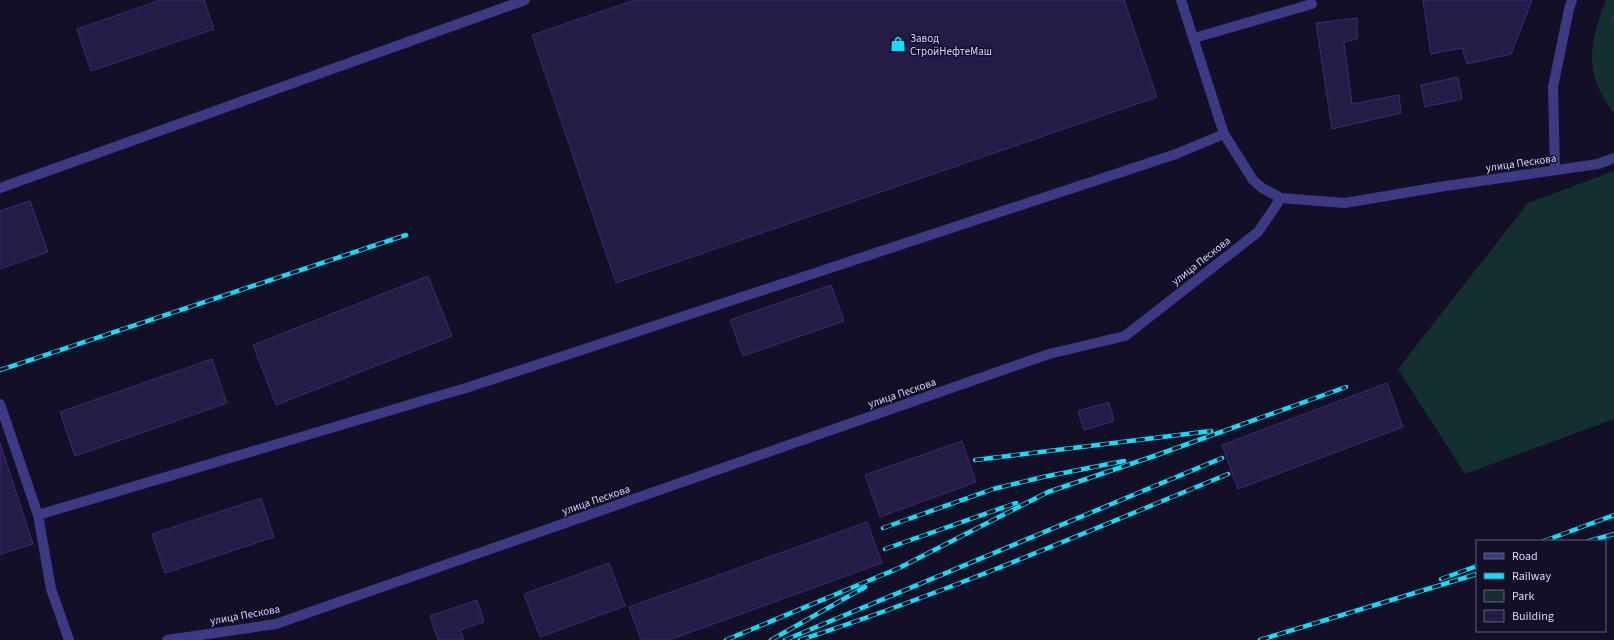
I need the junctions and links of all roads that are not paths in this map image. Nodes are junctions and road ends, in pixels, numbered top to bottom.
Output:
1 (525, 0) edge
2 (1181, 0) edge
3 (1572, 0) edge
4 (1312, 4) dead end
5 (1194, 38) junction
6 (1224, 134) junction
7 (1614, 158) edge
8 (1555, 170) junction
9 (0, 188) edge
10 (1281, 198) junction
11 (0, 404) edge
12 (38, 515) junction
13 (69, 640) edge
14 (167, 640) edge

1 - 9 street
2 - 5 street
3 - 8 street
4 - 5 street
5 - 6 street
6 - 10 street
6 - 12 street
7 - 8 street, улица Пескова
8 - 10 street, улица Пескова
10 - 14 street, улица Пескова
11 - 12 street
12 - 13 street

